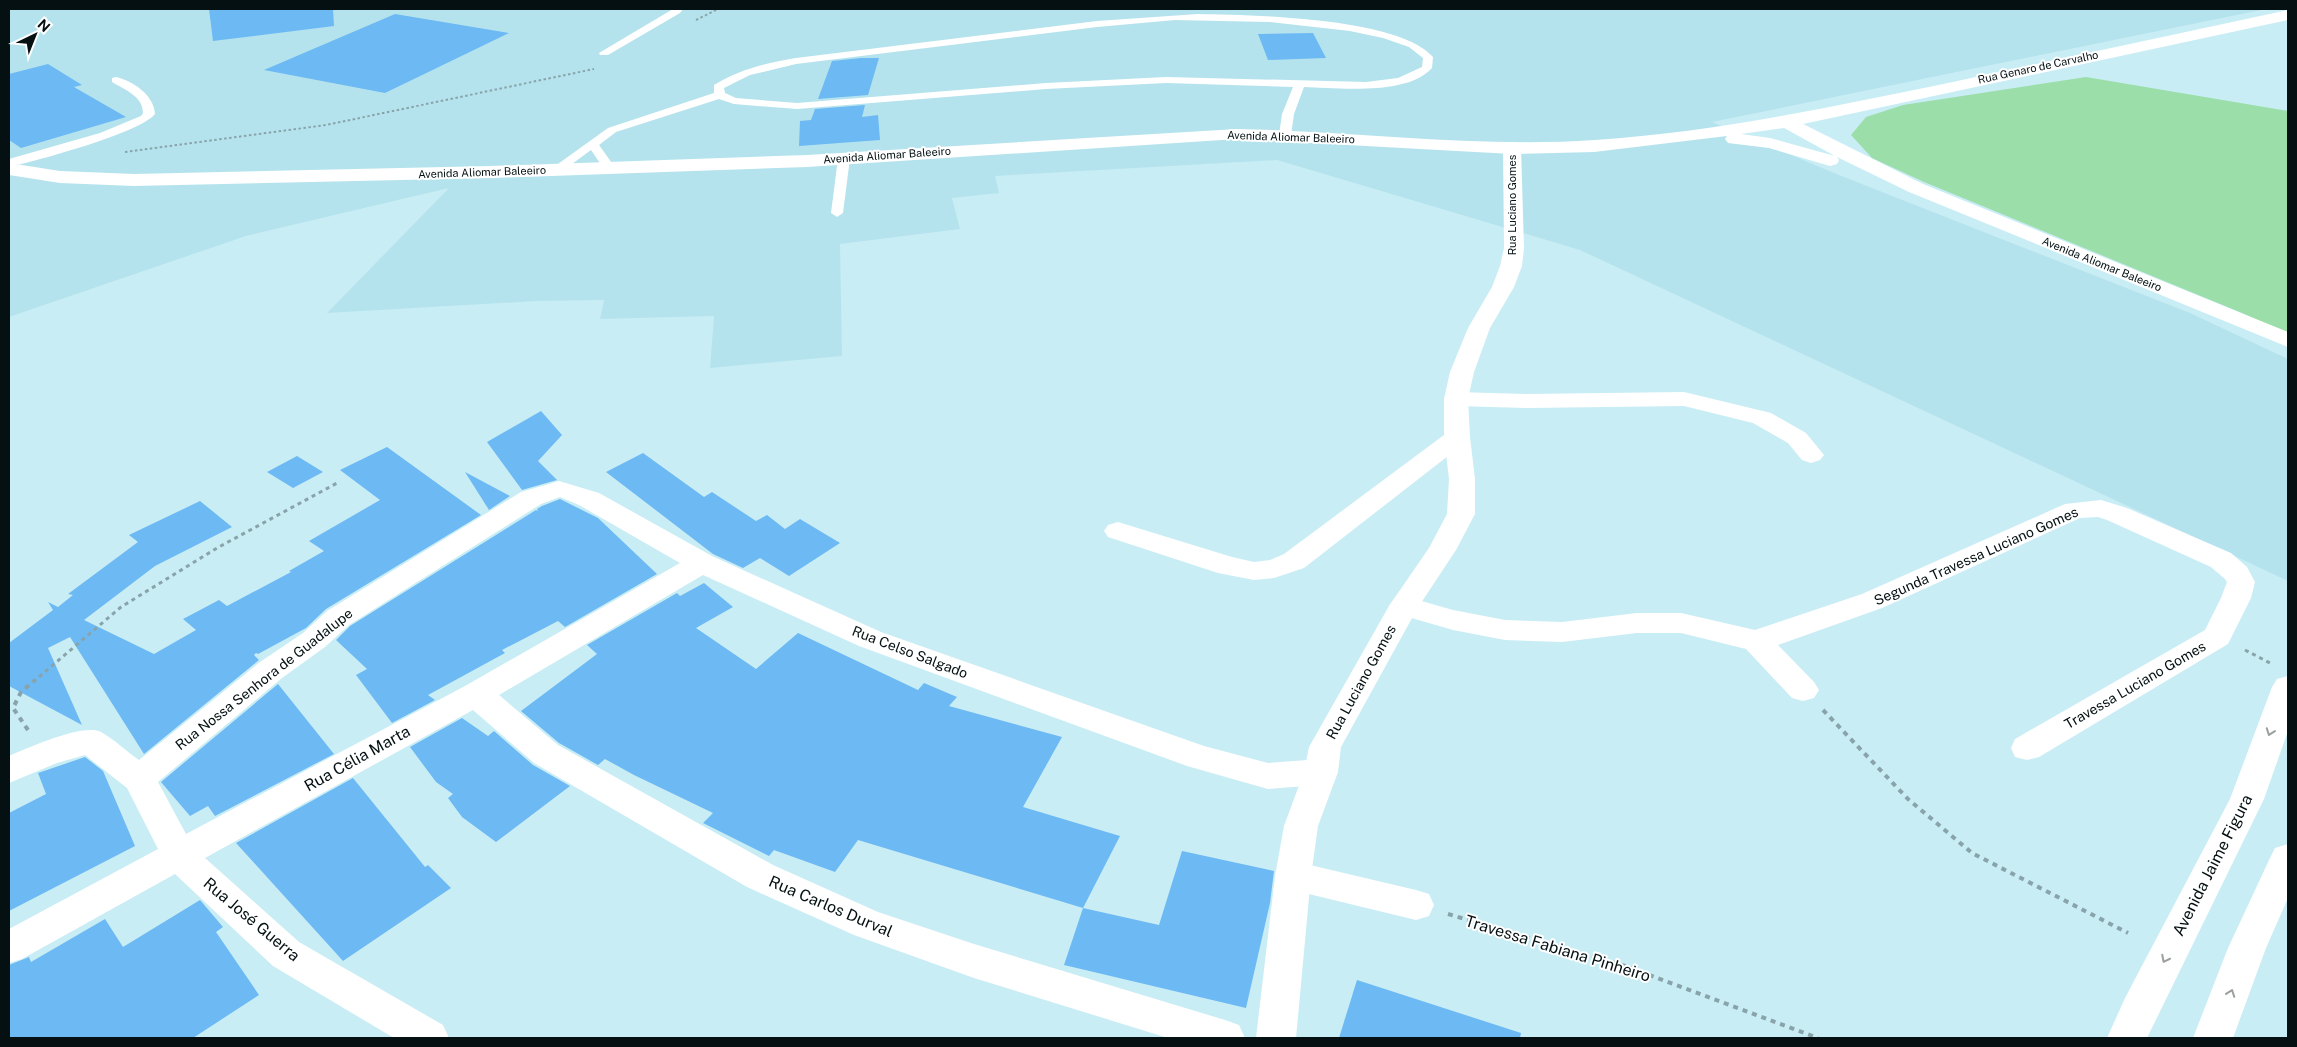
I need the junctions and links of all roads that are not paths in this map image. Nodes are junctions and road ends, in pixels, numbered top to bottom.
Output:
1 (678, 9) edge
2 (2288, 15) edge
3 (604, 53) dead end
4 (116, 80) dead end
5 (1300, 84) junction
6 (720, 94) junction
7 (1848, 109) junction
8 (1788, 122) junction
9 (1763, 126) junction
10 (1285, 135) junction
11 (1694, 136) junction
12 (592, 143) junction
13 (1512, 148) junction
14 (1838, 156) junction
15 (844, 158) junction
16 (9, 163) edge
17 (608, 166) junction
18 (9, 169) edge
19 (557, 170) junction
20 (837, 213) dead end
21 (2288, 340) edge
22 (1456, 399) junction
23 (1457, 436) junction
24 (1811, 455) dead end
25 (520, 505) joint
26 (1118, 531) dead end
27 (2221, 560) joint
28 (702, 563) junction
29 (1404, 606) junction
30 (1756, 641) junction
31 (2288, 687) edge
32 (1803, 690) road end
33 (476, 694) junction
34 (2027, 748) dead end
35 (9, 770) edge
36 (1321, 772) junction
37 (139, 779) junction
38 (179, 856) junction
39 (2288, 858) edge
40 (1293, 876) junction
41 (1416, 905) road end
42 (9, 947) edge
43 (428, 1038) edge
44 (1225, 1038) edge
45 (1276, 1038) edge
46 (2127, 1038) edge
47 (2213, 1038) edge

1 - 3 lane
2 - 7 street, Rua Genaro de Carvalho
4 - 16 lane
5 - 6 lane
5 - 6 lane
5 - 10 lane
6 - 12 lane
7 - 8 street, Rua Genaro de Carvalho
7 - 14 street
8 - 9 street, Avenida Aliomar Baleeiro
8 - 14 street, Avenida Aliomar Baleeiro
9 - 11 street, Avenida Aliomar Baleeiro
9 - 14 street, Avenida Aliomar Baleeiro
10 - 13 street, Avenida Aliomar Baleeiro
10 - 15 street, Avenida Aliomar Baleeiro
11 - 13 street, Avenida Aliomar Baleeiro
11 - 14 street
12 - 17 lane
12 - 19 lane
13 - 22 street, Rua Luciano Gomes
14 - 21 street, Avenida Aliomar Baleeiro
15 - 17 street, Avenida Aliomar Baleeiro
15 - 20 lane
17 - 19 street, Avenida Aliomar Baleeiro
18 - 19 street, Avenida Aliomar Baleeiro
22 - 23 street, Rua Luciano Gomes
22 - 24 street
23 - 26 street
23 - 29 street, Rua Luciano Gomes
25 - 28 street, Rua Celso Salgado
25 - 37 street, Rua Nossa Senhora de Guadalupe
27 - 30 street, Segunda Travessa Luciano Gomes
27 - 34 street, Travessa Luciano Gomes
28 - 33 street, Rua Célia Marta
28 - 36 street, Rua Celso Salgado
29 - 30 street
29 - 36 street, Rua Luciano Gomes
30 - 32 street
31 -> 46 street, Avenida Jaime Figura
33 - 38 street, Rua Célia Marta
33 - 44 street, Rua Carlos Durval
35 - 37 street
36 - 40 street, Rua Luciano Gomes
37 - 38 street, Rua José Guerra
38 - 42 street, Rua Célia Marta
38 - 43 street, Rua José Guerra
47 -> 39 street
40 - 41 street
40 - 45 street, Rua Luciano Gomes

